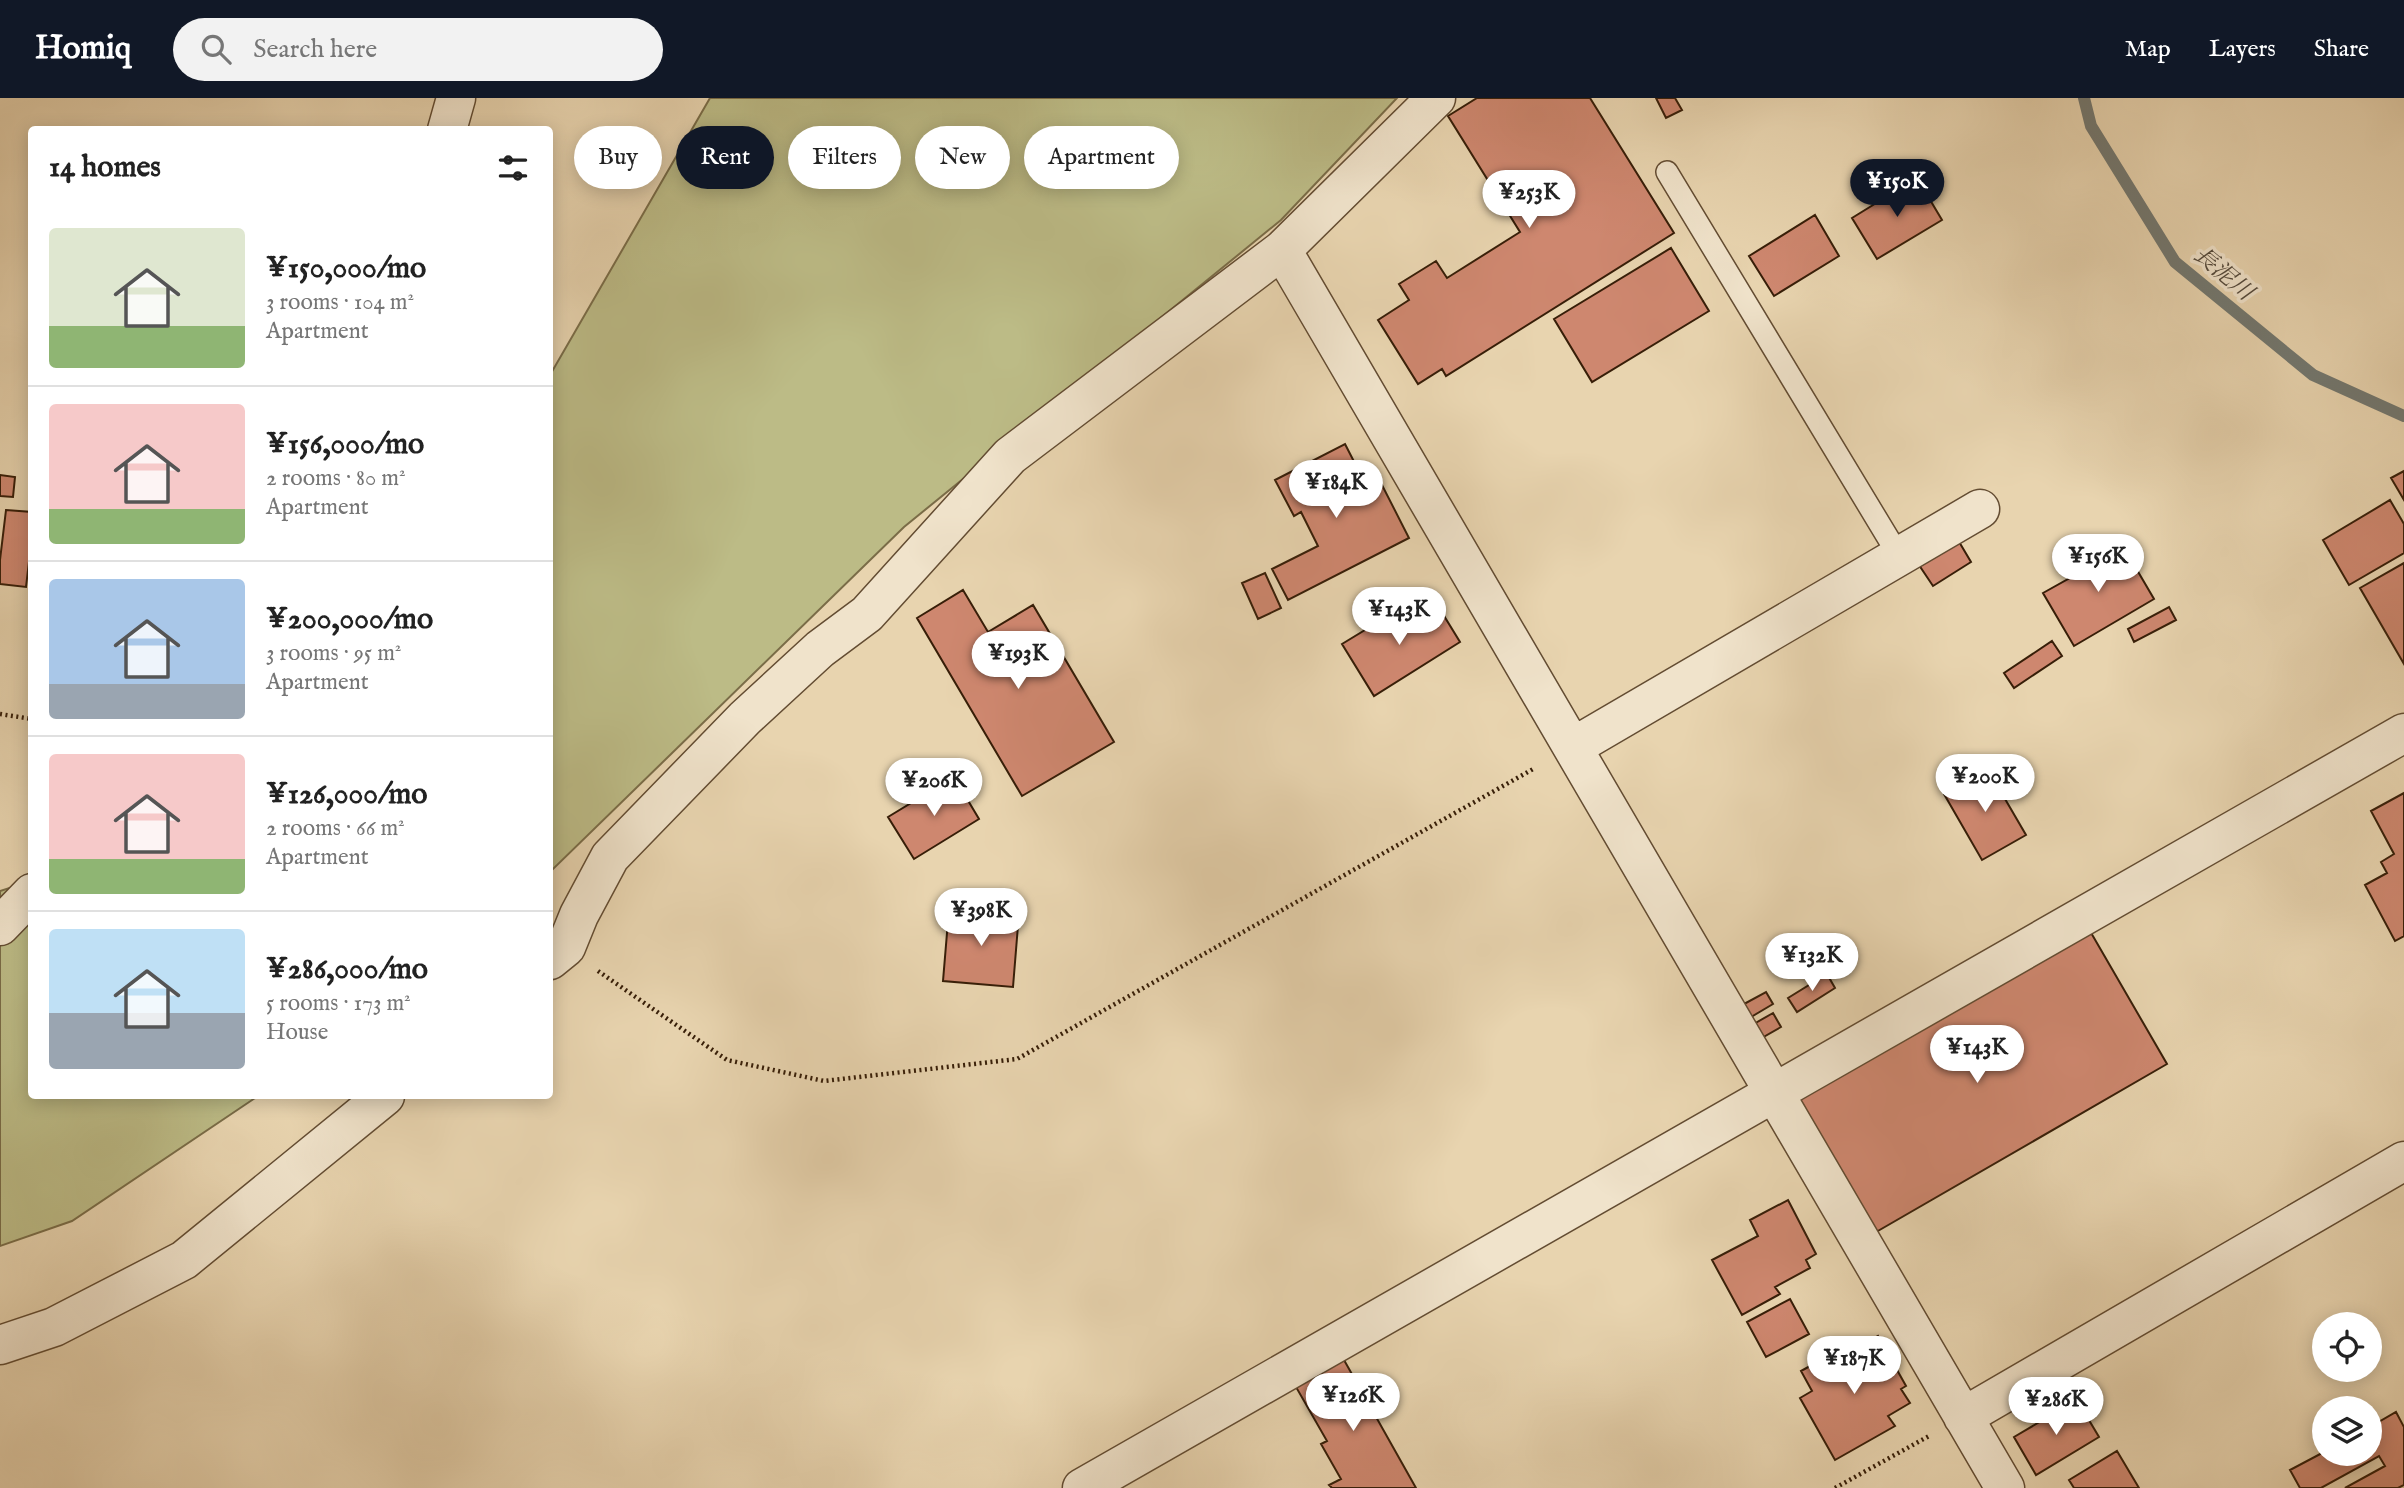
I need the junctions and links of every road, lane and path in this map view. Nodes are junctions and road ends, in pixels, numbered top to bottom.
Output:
1 (456, 98) edge
2 (1436, 98) edge
3 (448, 126) edge
4 (1667, 172) dead end
5 (1282, 250) junction
6 (1980, 509) dead end
7 (1899, 556) junction
8 (0, 714) edge
9 (28, 718) edge
10 (2404, 733) edge
11 (1573, 747) junction
12 (28, 898) edge
13 (0, 926) edge
14 (558, 953) edge
15 (1774, 1093) junction
16 (381, 1099) edge
17 (2404, 1161) edge
18 (0, 1345) edge
19 (1963, 1417) junction
20 (1082, 1488) edge
21 (1835, 1488) edge
22 (2005, 1488) edge

1 - 3 street
2 - 5 street
4 - 7 lane
5 - 11 street
5 - 14 street
6 - 7 street
7 - 11 street
8 - 9 path
10 - 15 street
11 - 14 path
11 - 15 street
12 - 13 street
15 - 19 street
15 - 20 street
16 - 18 street
17 - 19 street
19 - 21 path
19 - 22 street

